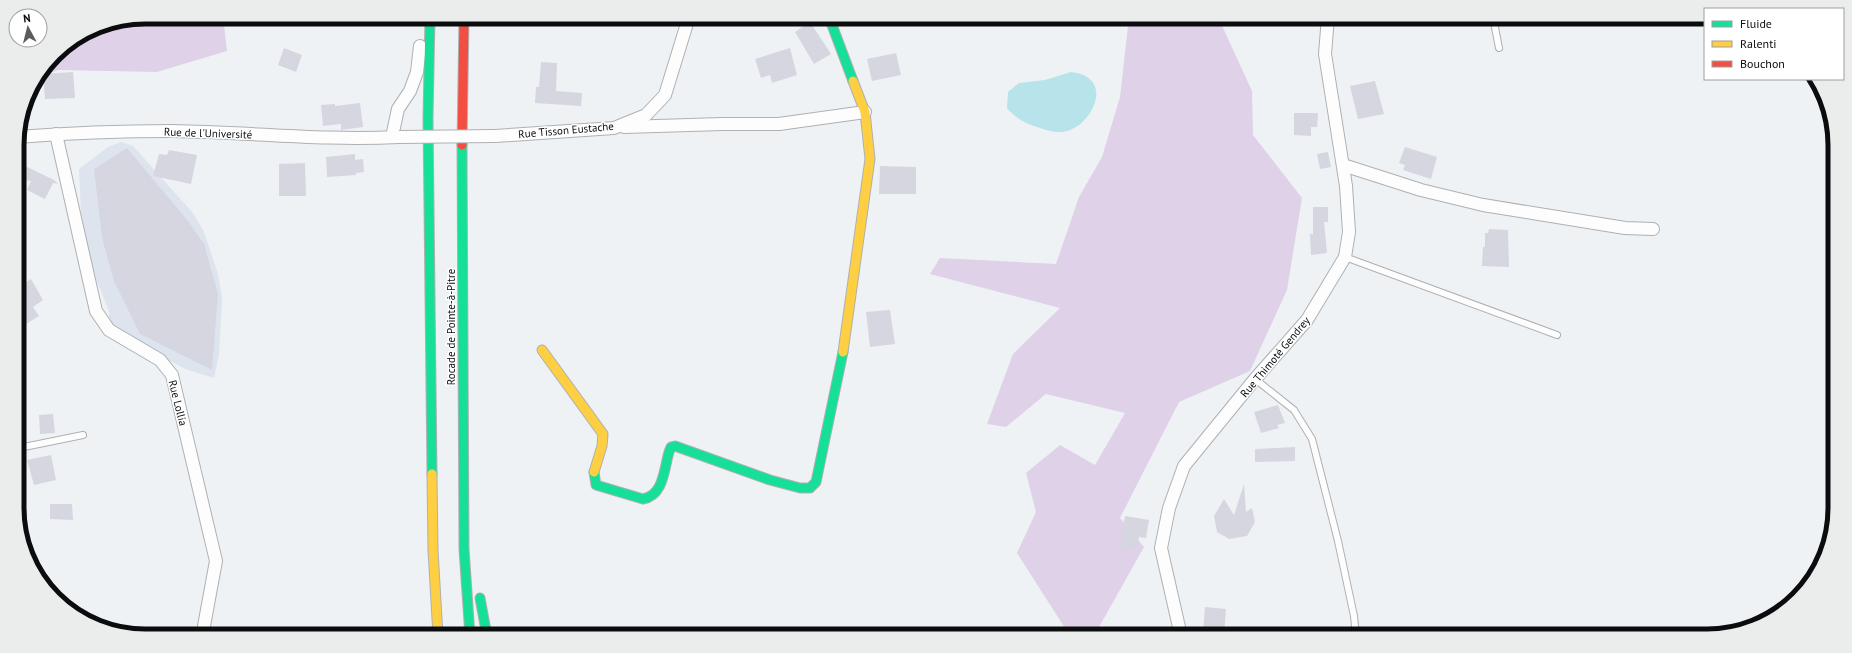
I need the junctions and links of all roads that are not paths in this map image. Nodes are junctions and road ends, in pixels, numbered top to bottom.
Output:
1 (420, 24) edge
2 (430, 24) edge
3 (464, 24) edge
4 (687, 24) edge
5 (832, 24) edge
6 (1328, 24) edge
7 (1494, 24) edge
8 (1499, 48) dead end
9 (864, 112) junction
10 (614, 128) junction
11 (56, 134) junction
12 (24, 136) edge
13 (396, 137) junction
14 (1343, 165) junction
15 (1653, 229) dead end
16 (1345, 258) junction
17 (1557, 335) dead end
18 (542, 350) dead end
19 (1255, 379) junction
20 (83, 435) dead end
21 (464, 439) junction
22 (24, 447) edge
23 (475, 564) dead end
24 (478, 587) dead end
25 (204, 629) edge
26 (437, 629) edge
27 (470, 629) edge
28 (486, 629) edge
29 (1179, 629) edge
30 (1355, 629) edge

1 - 13 street
2 - 26 main road, Rocade de Pointe-à-Pitre
3 - 21 main road, Rocade de Pointe-à-Pitre
4 - 10 street, Rue Tisson Eustache
5 - 9 main road
6 - 14 street, Rue Thimoté Gendrey
7 - 8 lane
9 - 10 street
9 - 18 main road
10 - 13 street, Rue Tisson Eustache, bridge
11 - 12 street, Rue de l'Université
11 - 13 street, Rue de l'Université
11 - 25 street, Rue Lollia
14 - 15 street
14 - 16 street, Rue Thimoté Gendrey
16 - 17 lane
16 - 19 street, Rue Thimoté Gendrey
19 - 29 street, Rue Thimoté Gendrey
19 - 30 lane
20 - 22 lane
21 - 23 main road
21 - 27 main road, Rocade de Pointe-à-Pitre
24 - 28 main road

